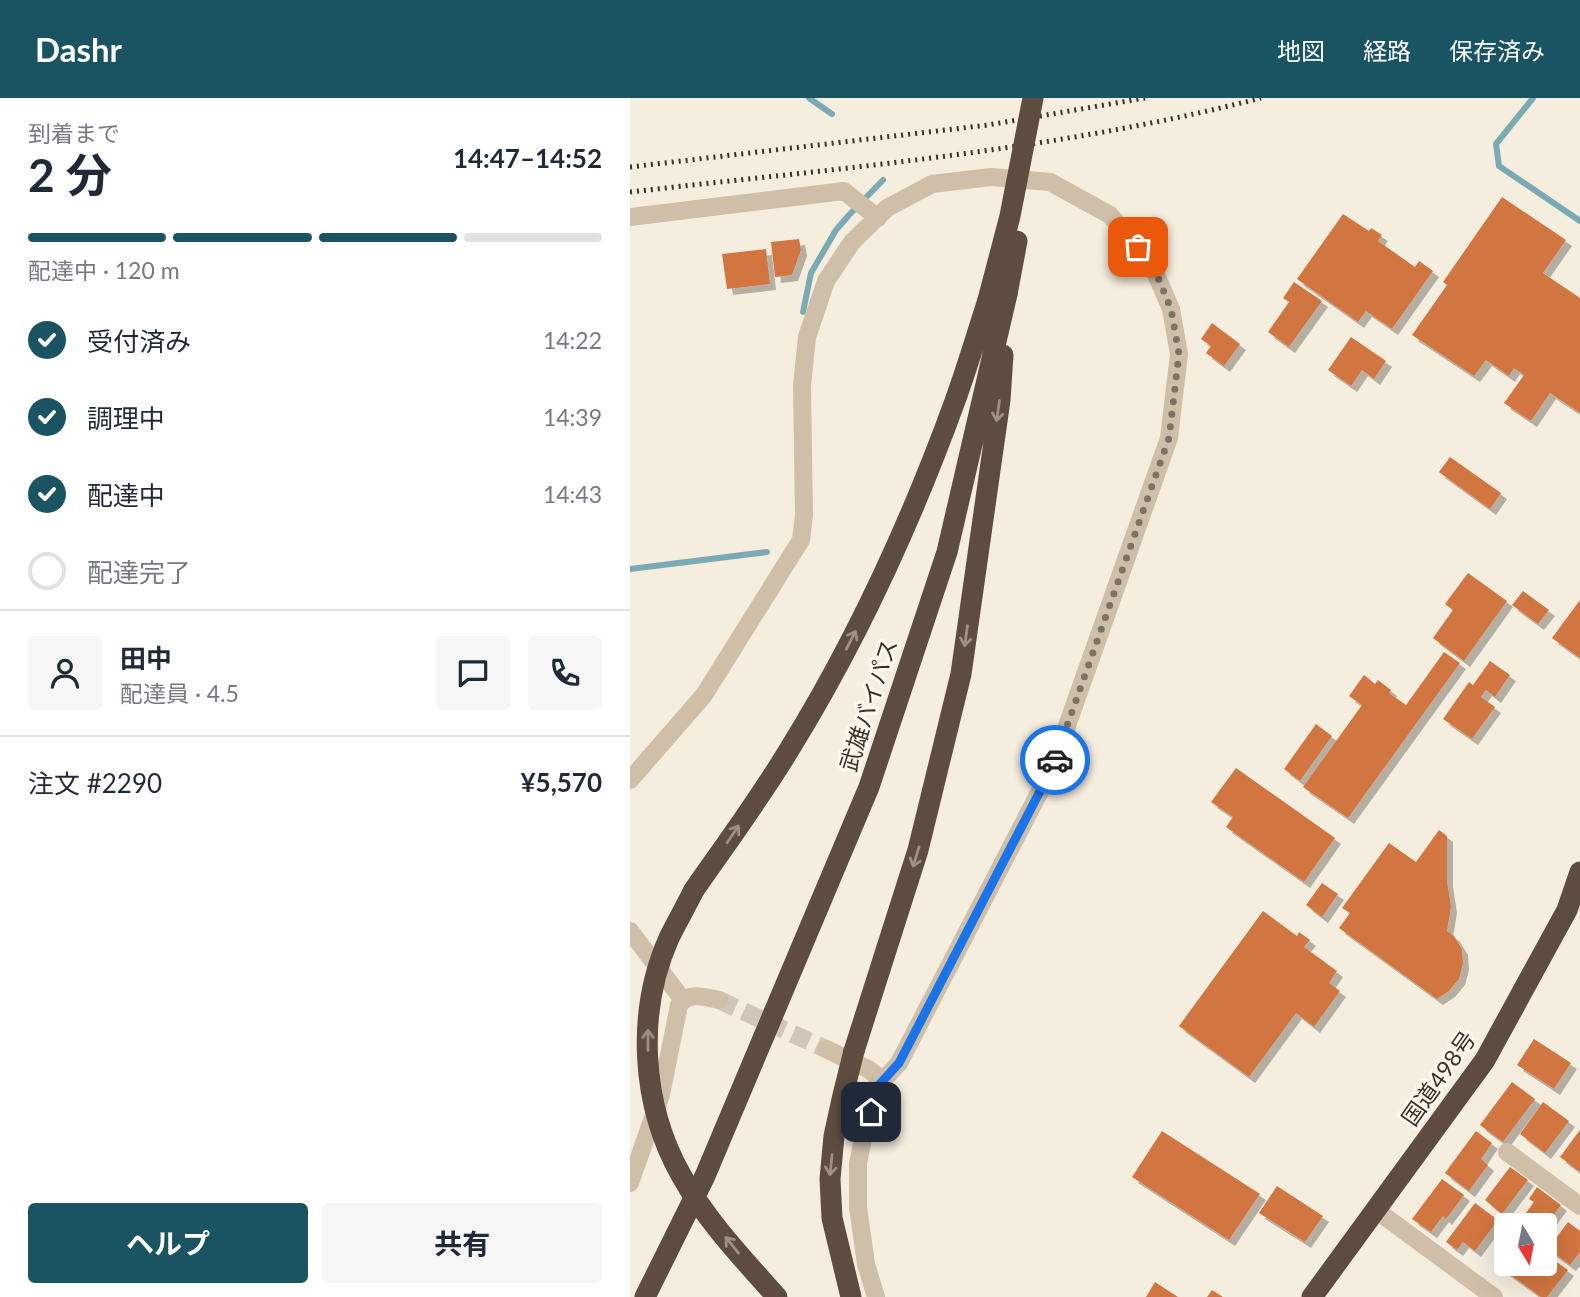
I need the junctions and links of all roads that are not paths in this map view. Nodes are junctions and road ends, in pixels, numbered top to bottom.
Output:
1 (1033, 98) edge
2 (1045, 98) edge
3 (630, 217) edge
4 (878, 218) junction
5 (997, 297) junction
6 (630, 780) edge
7 (1580, 872) edge
8 (630, 930) edge
9 (683, 1000) junction
10 (719, 1000) tunnel mouth
11 (826, 1049) tunnel mouth
12 (879, 1085) junction
13 (1507, 1152) dead end
14 (630, 1183) edge
15 (1580, 1206) edge
16 (1376, 1210) junction
17 (649, 1296) edge
18 (777, 1297) edge
19 (852, 1297) edge
20 (876, 1297) edge
21 (1312, 1297) edge
22 (1494, 1297) edge

1 - 5 highway, bridge
2 - 5 highway, 武雄バイパス, bridge
3 - 4 street
4 - 6 street
4 - 12 street
5 - 17 highway, 武雄バイパス
18 -> 5 highway, bridge
5 -> 19 highway, bridge
7 - 16 highway, 国道498号
8 - 9 street
9 - 10 street
9 - 14 street
11 - 12 street
12 - 20 street
13 - 15 street
16 - 21 highway, 国道498号
16 - 22 street

